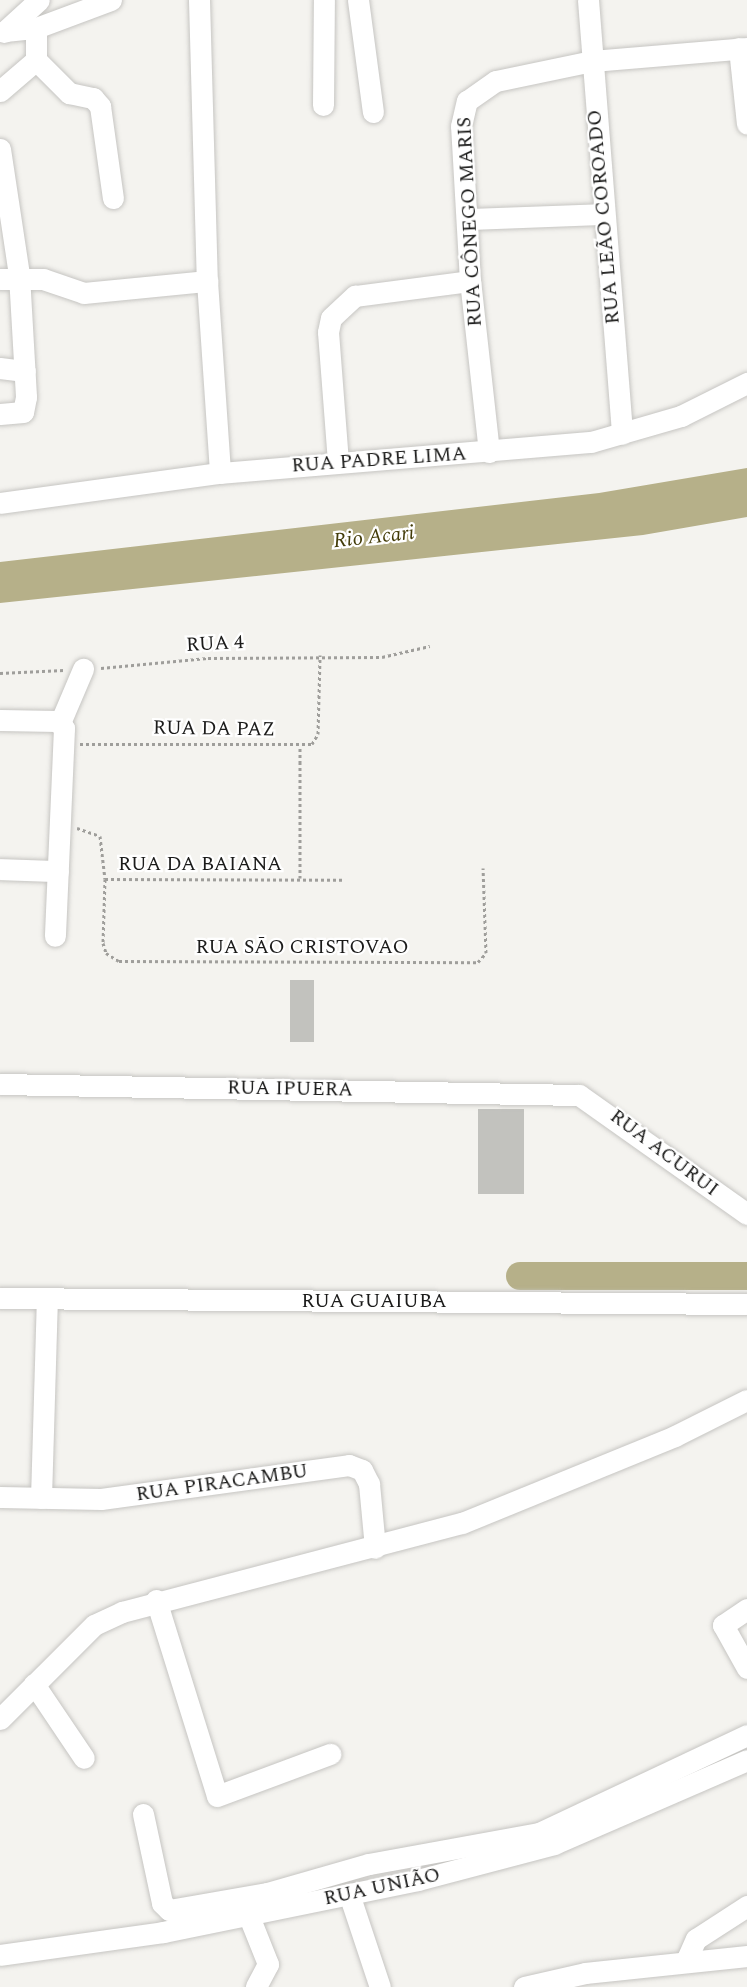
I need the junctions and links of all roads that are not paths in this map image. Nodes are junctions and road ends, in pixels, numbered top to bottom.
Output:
1 (111, 0) edge
2 (199, 0) edge
3 (324, 0) edge
4 (358, 0) edge
5 (588, 0) edge
6 (34, 14) edge
7 (2, 33) edge
8 (743, 48) edge
9 (36, 60) junction
10 (592, 61) junction
11 (0, 91) edge
12 (323, 105) dead end
13 (373, 111) dead end
14 (747, 124) edge
15 (0, 149) edge
16 (113, 198) dead end
17 (603, 214) junction
18 (467, 219) junction
19 (9, 277) edge
20 (207, 281) junction
21 (470, 281) junction
22 (0, 368) edge
23 (25, 371) junction
24 (747, 383) edge
25 (0, 414) edge
26 (622, 434) junction
27 (489, 452) junction
28 (338, 462) junction
29 (220, 473) junction
30 (0, 503) edge
31 (83, 669) road end
32 (0, 720) edge
33 (64, 733) junction
34 (0, 869) edge
35 (58, 871) junction
36 (55, 936) dead end
37 (0, 1084) edge
38 (579, 1095) joint
39 (747, 1214) edge
40 (0, 1298) edge
41 (47, 1298) junction
42 (747, 1304) edge
43 (747, 1400) edge
44 (0, 1497) edge
45 (41, 1498) junction
46 (375, 1548) junction
47 (156, 1600) junction
48 (747, 1609) edge
49 (747, 1668) edge
50 (34, 1684) junction
51 (0, 1719) edge
52 (747, 1735) edge
53 (330, 1754) dead end
54 (84, 1758) dead end
55 (747, 1760) edge
56 (142, 1814) dead end
57 (457, 1848) junction
58 (414, 1856) junction
59 (463, 1868) junction
60 (418, 1880) junction
61 (349, 1894) junction
62 (261, 1906) junction
63 (747, 1906) edge
64 (0, 1955) edge
65 (747, 1956) edge
66 (686, 1961) junction
67 (258, 1986) edge
68 (380, 1987) edge
69 (524, 1987) edge

1 - 6 street
2 - 20 street
3 - 12 street
4 - 13 street
5 - 10 street, RUA LEÃO COROADO
6 - 7 street
6 - 9 street
8 - 10 street, RUA CÔNEGO MARIS
8 - 14 street
9 - 11 street
9 - 16 street
10 - 17 street, RUA LEÃO COROADO
10 - 18 street, RUA CÔNEGO MARIS
15 - 19 street
17 - 18 street
17 - 26 street, RUA LEÃO COROADO
18 - 21 street, RUA CÔNEGO MARIS
19 - 20 street
19 - 23 street
20 - 29 street
21 - 27 street, RUA CÔNEGO MARIS
21 - 28 street
22 - 23 street
23 - 25 street
24 - 26 street, RUA PADRE LIMA
26 - 27 street, RUA PADRE LIMA
27 - 28 street, RUA PADRE LIMA
28 - 29 street, RUA PADRE LIMA
29 - 30 street, RUA PADRE LIMA
31 - 33 street
32 - 33 street
33 - 35 street
34 - 35 street
35 - 36 street
37 - 38 street, RUA IPUERA
38 - 39 street, RUA ACURUI
40 - 41 street, RUA GUAIUBA
41 - 42 street, RUA GUAIUBA
41 - 45 street
43 - 46 street
44 - 45 street, RUA PIRACAMBU
45 - 46 street, RUA PIRACAMBU
46 - 47 street
47 - 50 street
47 - 53 street
48 - 49 street
50 - 51 street
50 - 54 street
52 - 57 street
55 - 59 street, RUA UNIÃO
56 - 62 street
57 - 58 street
57 - 59 street
58 - 60 street
58 - 62 street
59 - 60 street, RUA UNIÃO
60 - 61 street, RUA UNIÃO
61 - 62 street, RUA UNIÃO
61 - 68 street
62 - 64 street, RUA UNIÃO
62 - 67 street
63 - 66 street
65 - 66 street
66 - 69 street

